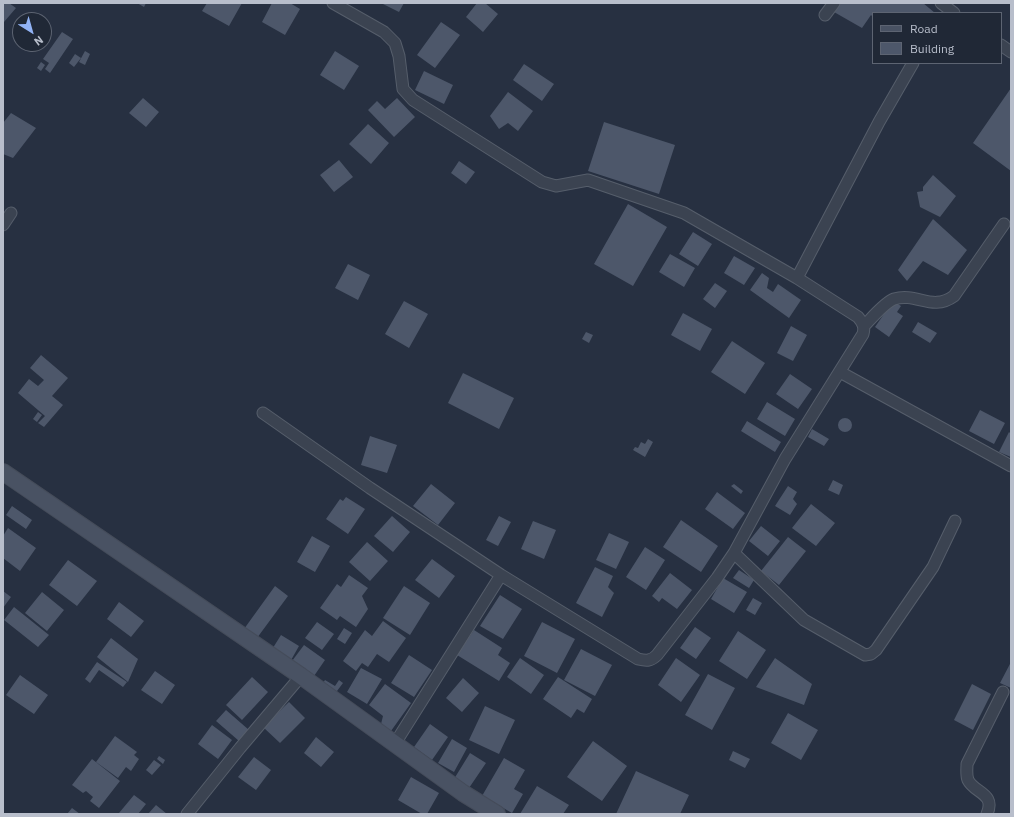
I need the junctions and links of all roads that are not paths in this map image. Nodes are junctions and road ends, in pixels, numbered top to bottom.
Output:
1 (333, 3) edge
2 (834, 3) edge
3 (941, 7) edge
4 (952, 12) edge
5 (825, 15) dead end
6 (1002, 46) edge
7 (1011, 52) edge
8 (911, 64) edge
9 (11, 213) dead end
10 (1004, 224) dead end
11 (3, 225) edge
12 (797, 278) junction
13 (864, 326) junction
14 (840, 372) junction
15 (263, 414) dead end
16 (1011, 466) edge
17 (3, 472) edge
18 (955, 522) dead end
19 (734, 553) junction
20 (500, 575) junction
21 (301, 676) junction
22 (1003, 692) dead end
23 (394, 745) junction
24 (192, 813) edge
25 (497, 814) edge
26 (987, 814) edge

1 - 12 street
2 - 5 street
3 - 4 street
6 - 7 street
8 - 12 street
9 - 11 street
10 - 13 street
12 - 13 street
13 - 14 street
14 - 16 street
14 - 19 street
15 - 20 street
17 - 21 street
18 - 19 street
19 - 20 street
20 - 23 street
21 - 23 street
21 - 24 street
22 - 26 street
23 - 25 street

